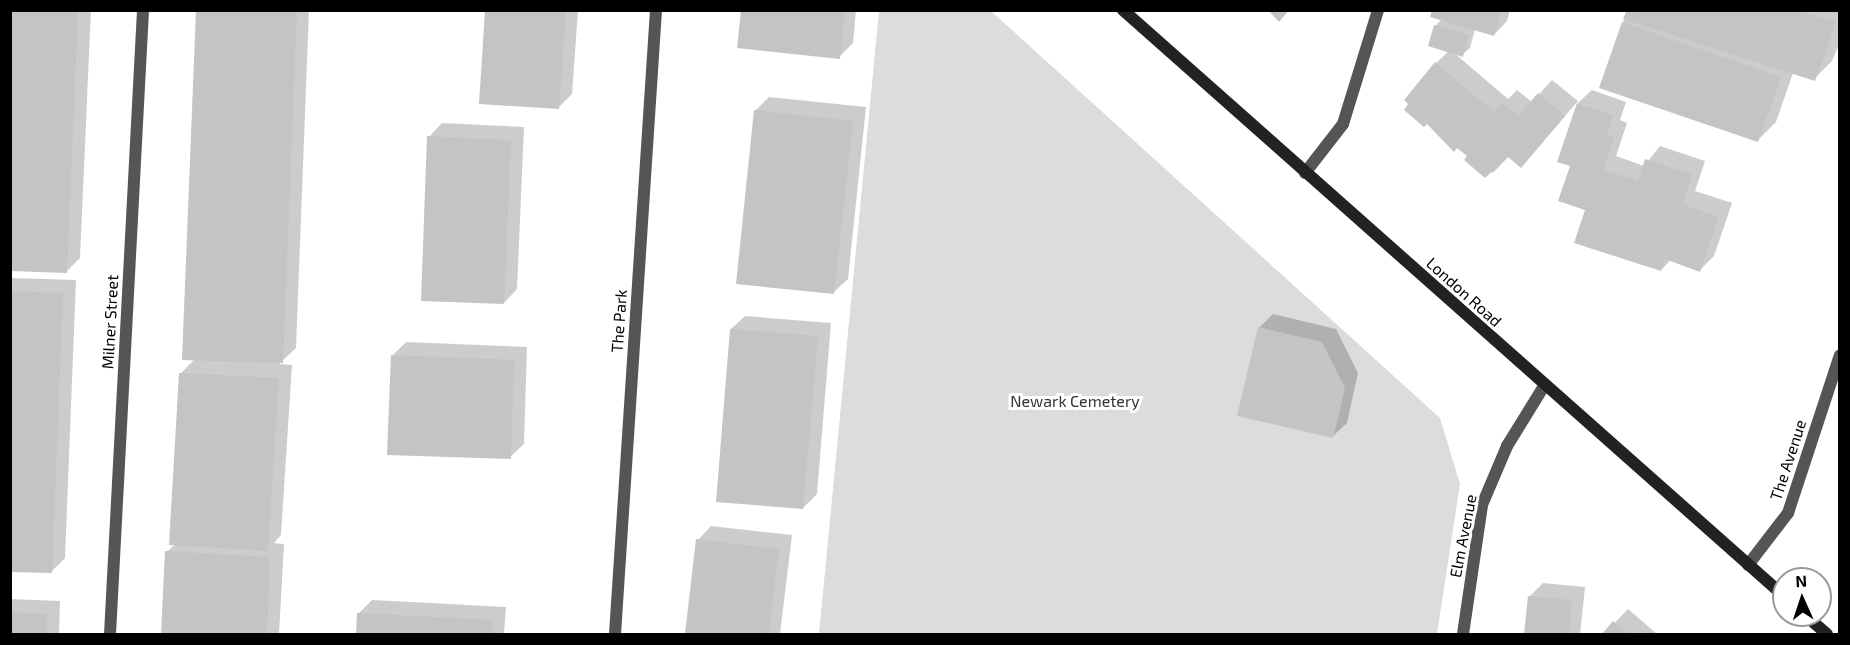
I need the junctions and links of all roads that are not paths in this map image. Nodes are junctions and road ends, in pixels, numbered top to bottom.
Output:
1 (143, 10) edge
2 (656, 10) edge
3 (1123, 10) edge
4 (1378, 10) edge
5 (1305, 173) junction
6 (1839, 355) edge
7 (1544, 386) junction
8 (1748, 565) junction
9 (1772, 586) edge
10 (110, 634) edge
11 (615, 634) edge
12 (1462, 634) edge

1 - 10 street, Milner Street
2 - 11 street, The Park
3 - 5 main road, London Road
4 - 5 street
5 - 7 main road, London Road
6 - 8 street, The Avenue
7 - 8 main road, London Road
7 - 12 street, Elm Avenue
8 - 9 main road, London Road

